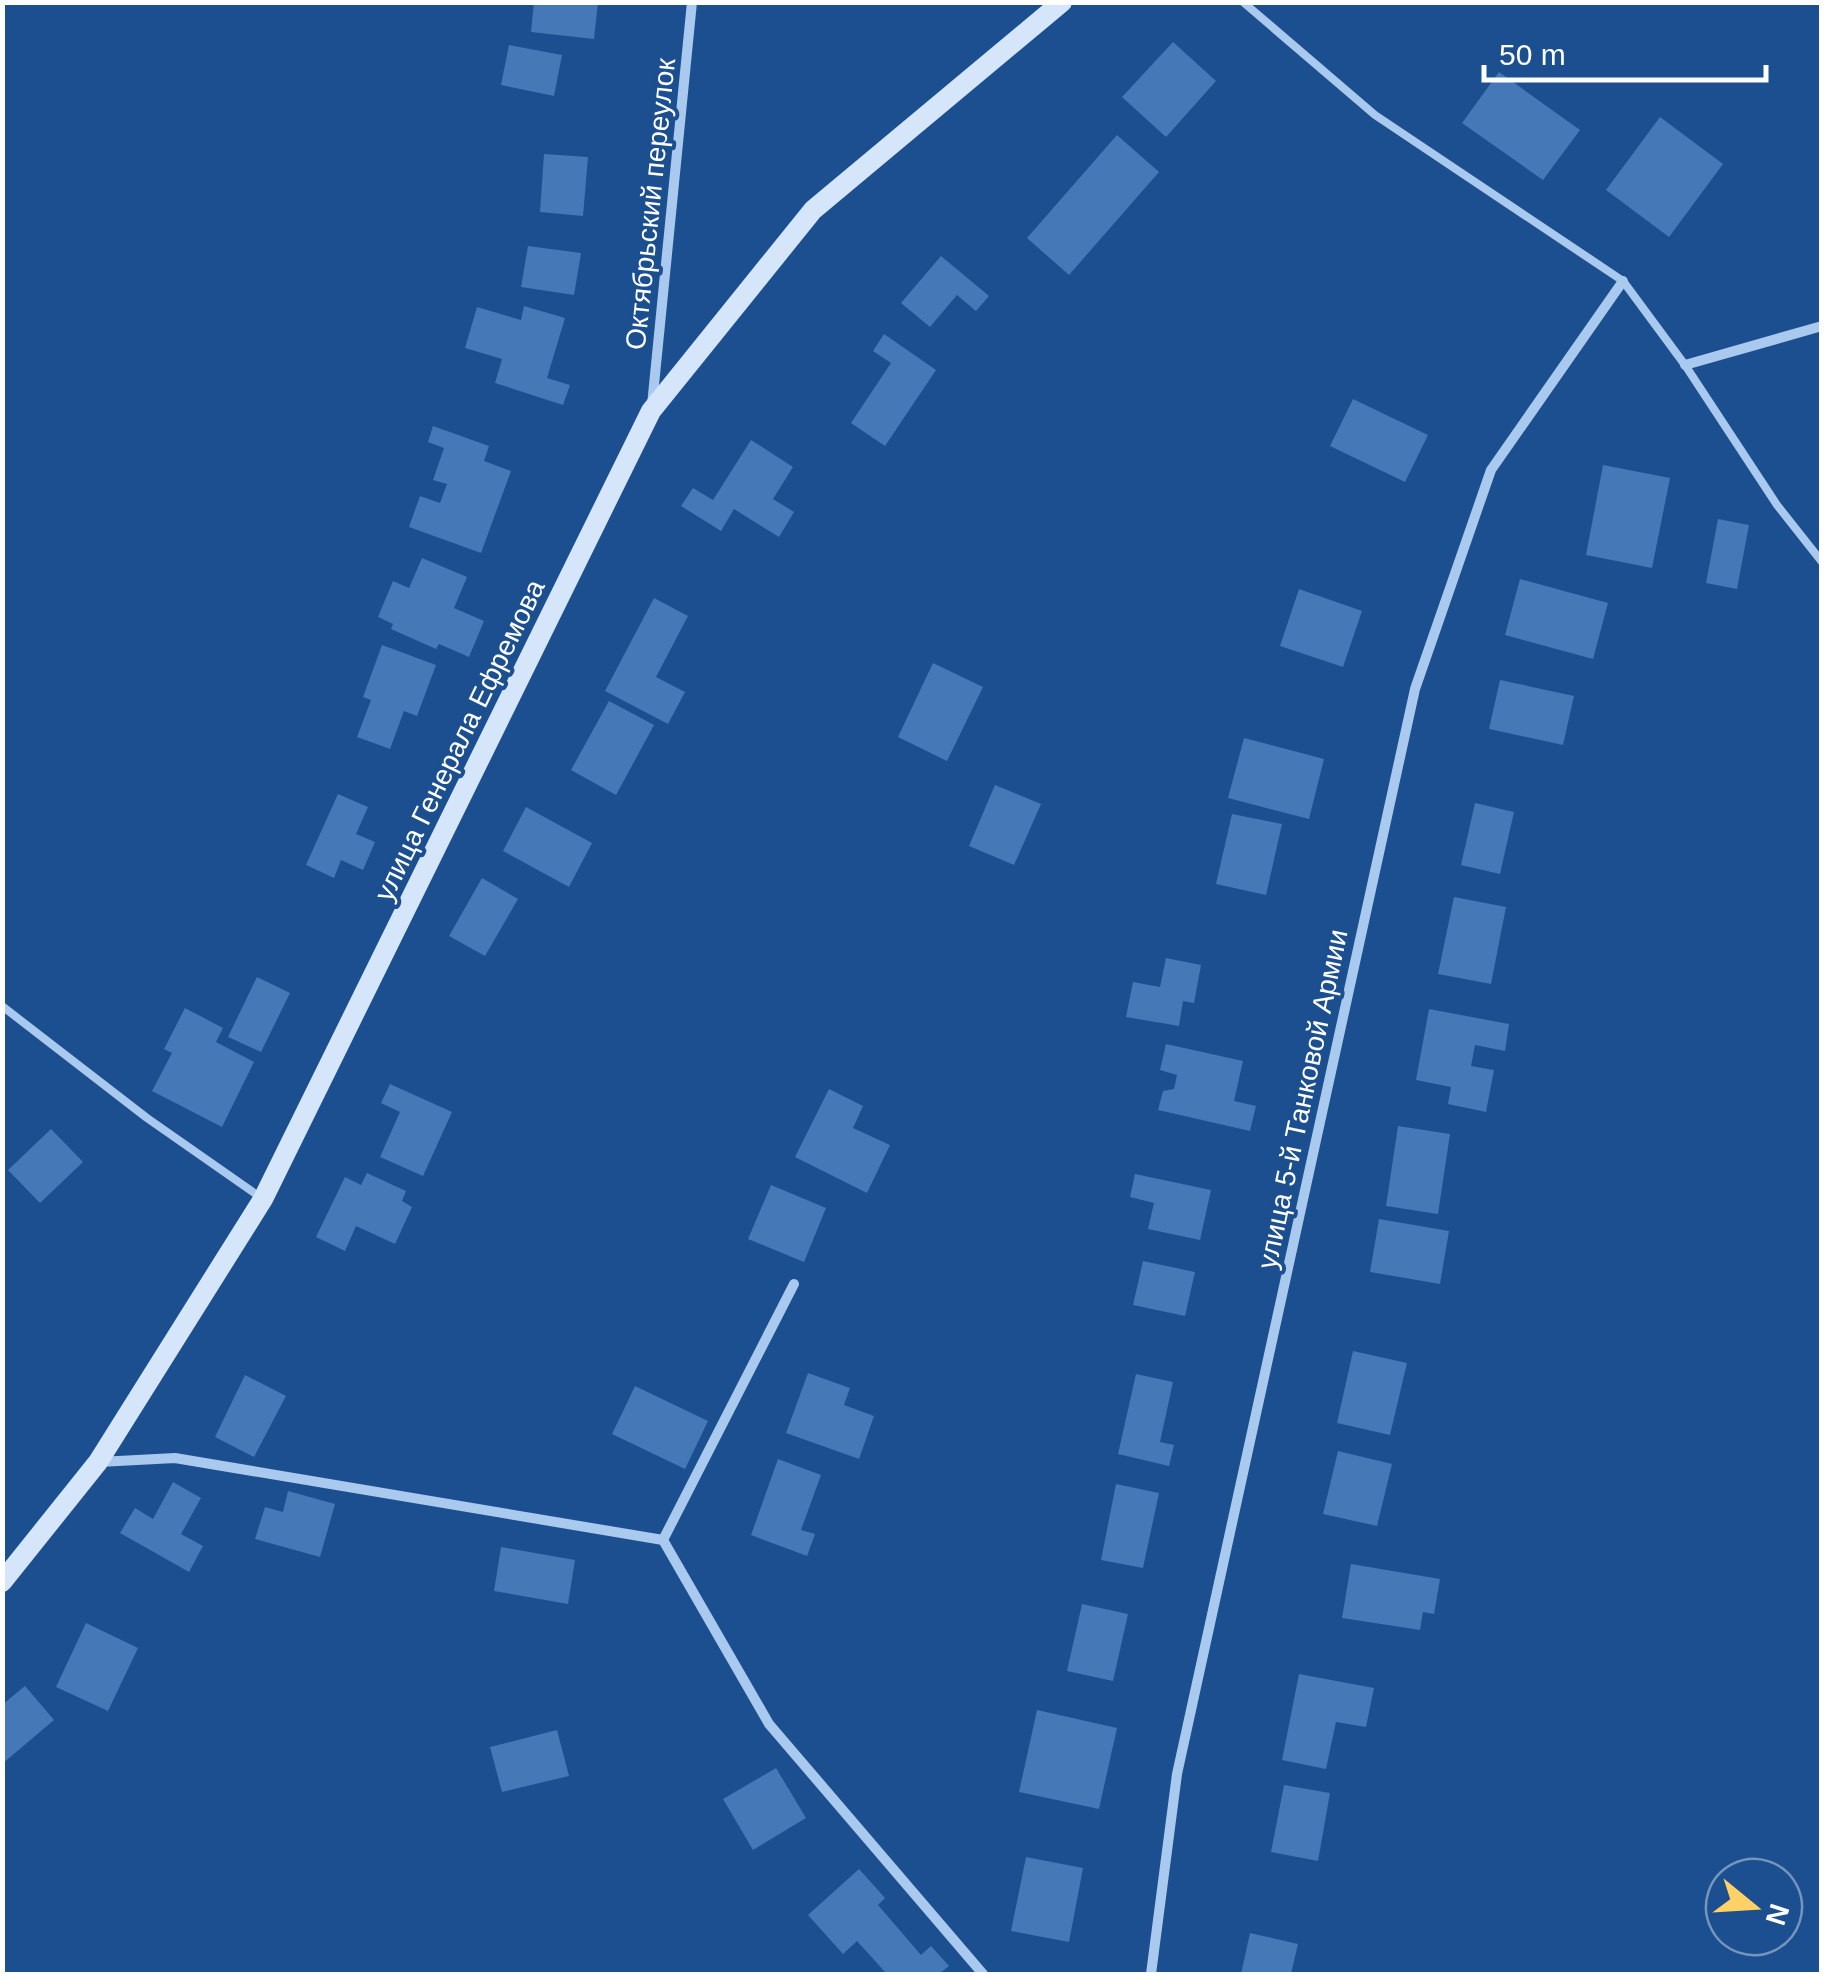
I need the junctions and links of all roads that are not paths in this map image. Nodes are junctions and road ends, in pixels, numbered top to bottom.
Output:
1 (692, 2) edge
2 (1062, 2) edge
3 (1243, 2) edge
4 (1623, 280) junction
5 (1822, 326) edge
6 (1684, 365) junction
7 (651, 411) junction
8 (1822, 562) edge
9 (2, 1006) edge
10 (264, 1199) junction
11 (794, 1284) dead end
12 (98, 1462) junction
13 (662, 1540) junction
14 (2, 1582) edge
15 (982, 1974) edge
16 (1151, 1974) edge

1 - 7 street, Октябрьский переулок
2 - 7 street, улица Генерала Ефремова
3 - 4 lane
4 - 6 lane
4 - 16 street, улица 5-й Танковой Армии
5 - 6 street
6 - 8 lane
7 - 10 street, улица Генерала Ефремова
9 - 10 lane
10 - 12 street, улица Генерала Ефремова
11 - 13 street
12 - 13 street
12 - 14 street, улица Генерала Ефремова
13 - 15 street

